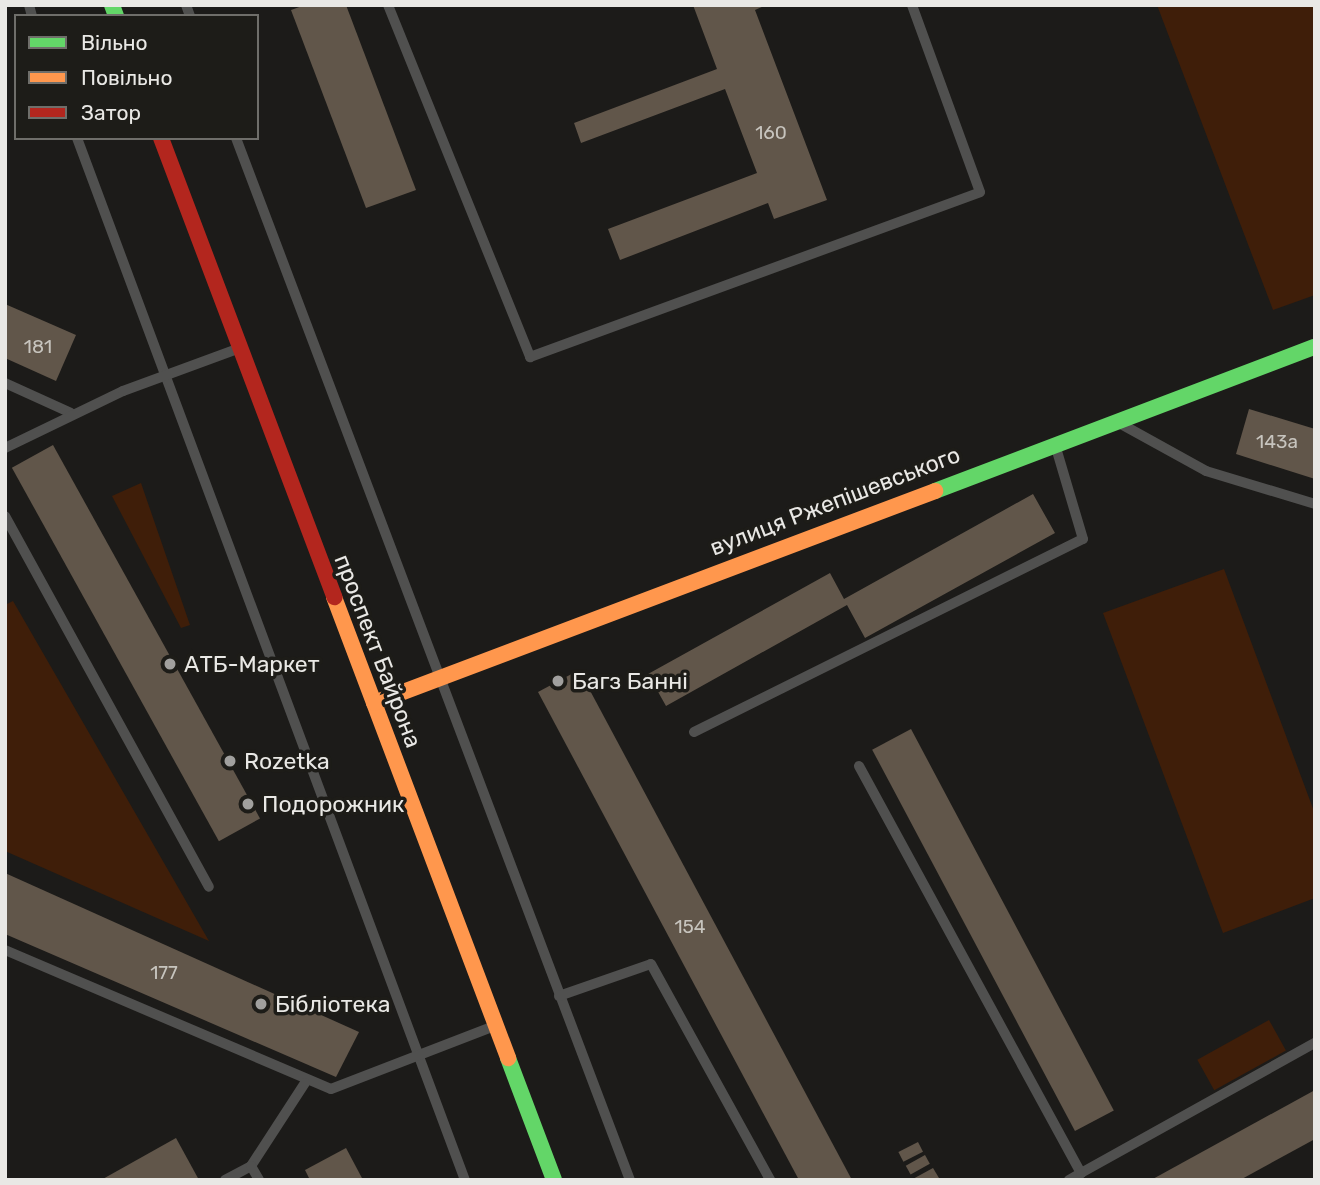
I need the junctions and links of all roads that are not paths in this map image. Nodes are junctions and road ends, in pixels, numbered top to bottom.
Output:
1 (388, 5) edge
2 (912, 5) edge
3 (79, 140) edge
4 (162, 140) edge
5 (237, 140) edge
6 (1315, 347) edge
7 (238, 349) junction
8 (164, 374) junction
9 (5, 383) edge
10 (71, 413) junction
11 (1113, 419) junction
12 (1055, 442) junction
13 (5, 448) edge
14 (1315, 504) edge
15 (5, 516) edge
16 (439, 678) junction
17 (374, 703) junction
18 (694, 732) dead end
19 (859, 766) dead end
20 (209, 887) dead end
21 (5, 950) edge
22 (559, 996) junction
23 (495, 1026) junction
24 (1315, 1043) edge
25 (418, 1057) junction
26 (305, 1083) junction
27 (251, 1166) junction
28 (1081, 1173) junction
29 (225, 1180) edge
30 (259, 1180) edge
31 (465, 1180) edge
32 (554, 1180) edge
33 (629, 1180) edge
34 (770, 1180) edge
35 (1069, 1180) edge

1 - 2 lane
3 - 8 lane
4 - 7 main road, проспект Байрона
5 - 16 lane
6 - 11 main road, вулиця Ржепішевського
7 - 8 lane
7 - 17 main road, проспект Байрона
8 - 10 lane
8 - 25 lane
9 - 10 lane
10 - 13 lane
11 - 12 main road, вулиця Ржепішевського
11 - 14 lane
12 - 16 main road, вулиця Ржепішевського
12 - 18 lane
15 - 20 lane
16 - 17 main road, вулиця Ржепішевського
16 - 22 lane
17 - 23 main road, проспект Байрона
19 - 28 lane
21 - 26 lane
22 - 33 lane
22 - 34 lane
23 - 25 lane
23 - 32 main road, проспект Байрона
24 - 28 lane
25 - 26 lane
25 - 31 lane
26 - 27 lane
27 - 29 lane
27 - 30 lane
28 - 35 lane

